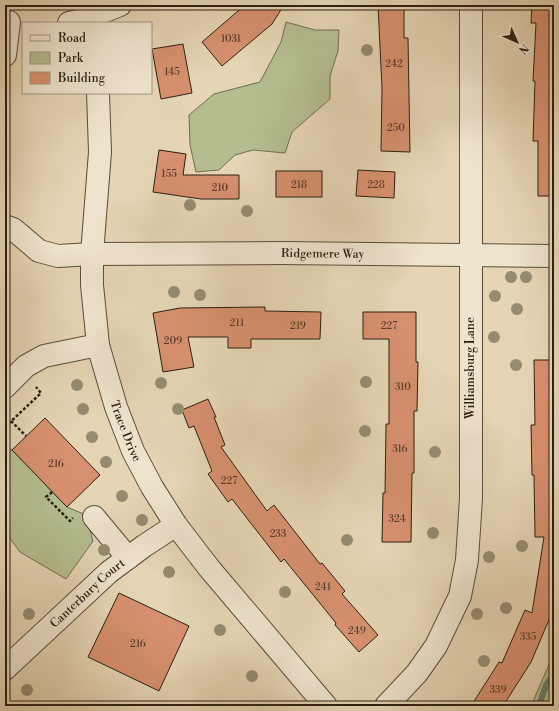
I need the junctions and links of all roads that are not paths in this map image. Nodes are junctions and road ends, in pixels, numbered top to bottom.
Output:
1 (120, 5) edge
2 (471, 5) edge
3 (78, 18) edge
4 (12, 23) edge
5 (5, 55) edge
6 (98, 94) edge
7 (5, 226) edge
8 (92, 254) junction
9 (471, 254) junction
10 (554, 256) edge
11 (98, 345) junction
12 (5, 387) edge
13 (94, 518) road end
14 (176, 525) junction
15 (128, 558) junction
16 (5, 670) edge
17 (326, 706) edge
18 (386, 706) edge

1 - 3 street
2 - 9 street, Williamsburg Lane
4 - 5 street
6 - 8 street, Trace Drive
7 - 8 street, Ridgemere Way
8 - 9 street, Ridgemere Way
8 - 11 street, Trace Drive
9 - 10 street, Ridgemere Way
9 - 18 street, Williamsburg Lane
11 - 12 street
11 - 14 street, Trace Drive
13 - 15 street
14 - 15 street, Canterbury Court
14 - 17 street, Trace Drive
15 - 16 street, Canterbury Court

